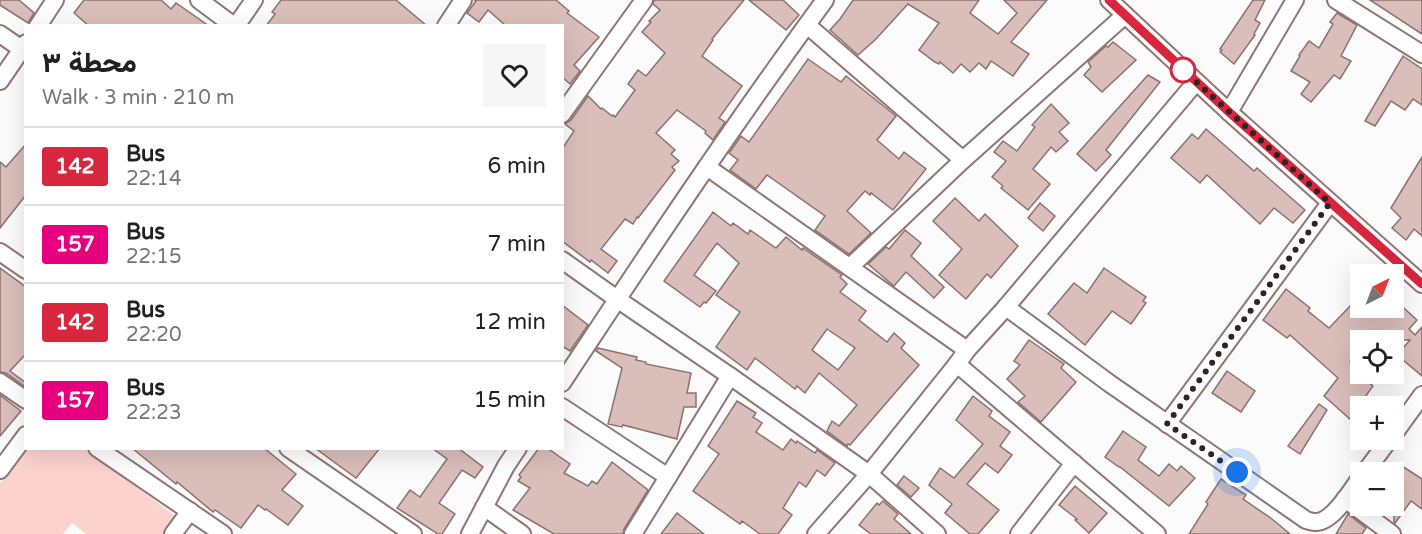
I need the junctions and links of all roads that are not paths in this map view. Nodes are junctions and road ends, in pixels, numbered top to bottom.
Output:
1 (55, 0) edge
2 (199, 0) edge
3 (254, 0) edge
4 (463, 0) edge
5 (644, 0) edge
6 (825, 0) edge
7 (1109, 0) edge
8 (1294, 0) edge
9 (1336, 0) edge
10 (1125, 15) junction
11 (39, 24) edge
12 (232, 24) edge
13 (236, 24) edge
14 (447, 24) edge
15 (807, 25) junction
16 (0, 34) edge
17 (24, 48) edge
18 (1422, 54) edge
19 (0, 81) edge
20 (1196, 82) junction
21 (564, 111) edge
22 (1229, 112) junction
23 (963, 160) junction
24 (707, 167) junction
25 (1330, 203) junction
26 (0, 252) edge
27 (564, 261) edge
28 (850, 267) junction
29 (24, 269) edge
30 (1422, 284) edge
31 (617, 299) junction
32 (1006, 307) junction
33 (962, 357) junction
34 (730, 375) junction
35 (564, 380) edge
36 (0, 382) edge
37 (24, 399) edge
38 (1420, 402) edge
39 (564, 408) edge
40 (1404, 422) edge
41 (1167, 424) junction
42 (24, 438) edge
43 (101, 450) edge
44 (291, 450) edge
45 (517, 450) edge
46 (1074, 463) junction
47 (0, 470) edge
48 (868, 474) junction
49 (668, 477) junction
50 (1350, 492) edge
51 (1345, 499) junction
52 (484, 507) junction
53 (190, 511) junction
54 (173, 534) edge
55 (223, 534) edge
56 (413, 534) edge
57 (470, 534) edge
58 (522, 534) edge
59 (633, 534) edge
60 (816, 534) edge
61 (937, 534) edge
62 (1019, 534) edge
63 (1157, 534) edge
64 (1392, 534) edge

1 - 11 street
2 - 12 street
3 - 13 street
4 - 14 street
5 - 21 street
6 - 15 street
7 - 10 street
8 - 22 street
9 - 18 street
10 - 20 street
10 - 23 street
15 - 23 street
15 - 24 street
16 - 17 street
17 - 19 street
20 - 22 street
20 - 32 street
22 - 25 street
23 - 28 street
24 - 28 street
24 - 31 street
25 - 30 street
25 - 41 street
26 - 29 street
27 - 31 street
28 - 33 street
31 - 34 street
31 - 35 street
32 - 33 street
32 - 41 street
33 - 46 street
33 - 48 street
34 - 48 street
34 - 49 street
36 - 37 street
38 - 40 street
39 - 49 street
41 - 51 street
42 - 47 street
43 - 53 street
44 - 56 street
45 - 52 street
46 - 62 street
46 - 63 street
48 - 60 street
48 - 61 street
49 - 59 street
50 - 51 street
51 - 64 street
52 - 57 street
52 - 58 street
53 - 54 street
53 - 55 street

